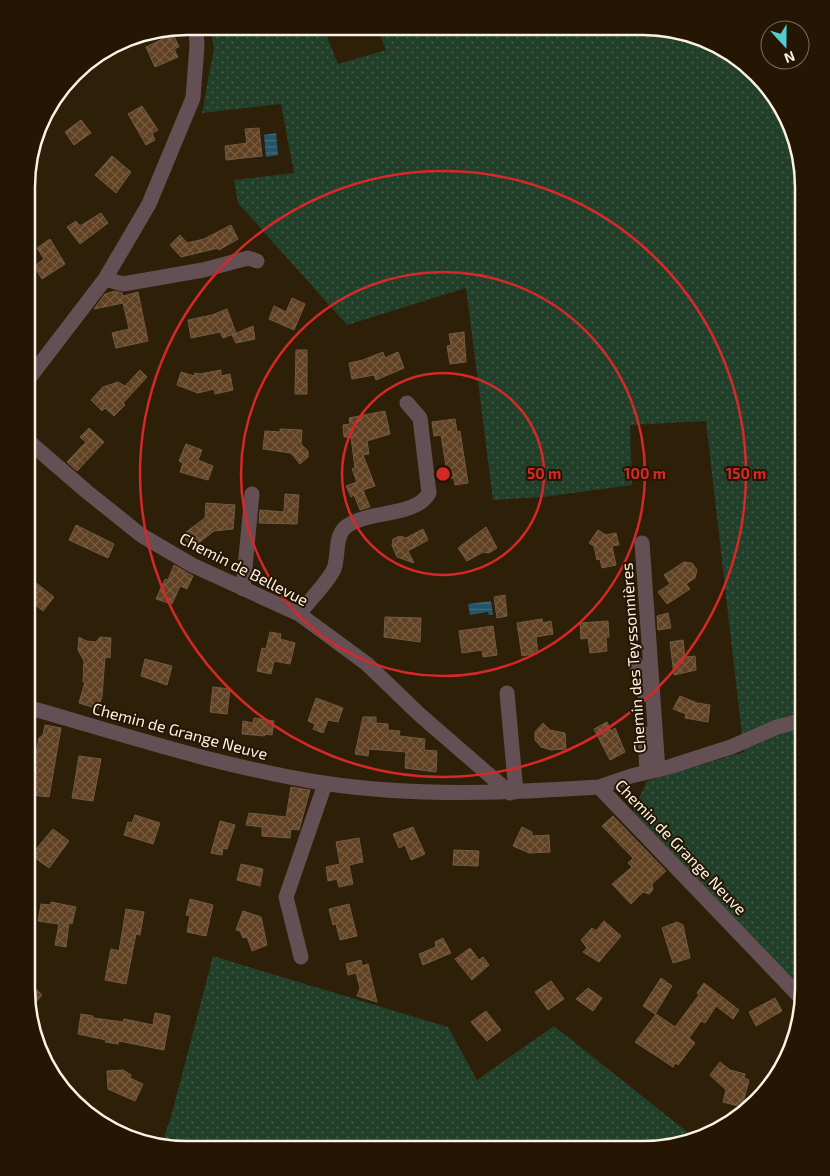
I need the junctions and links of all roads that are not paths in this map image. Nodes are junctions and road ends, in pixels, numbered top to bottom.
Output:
1 (196, 35) edge
2 (257, 261) dead end
3 (106, 279) junction
4 (35, 372) edge
5 (407, 403) dead end
6 (35, 447) edge
7 (252, 494) dead end
8 (642, 543) dead end
9 (243, 589) junction
10 (298, 614) junction
11 (636, 664) dead end
12 (507, 693) dead end
13 (35, 709) edge
14 (795, 722) edge
15 (652, 771) junction
16 (325, 784) junction
17 (599, 787) junction
18 (513, 792) junction
19 (302, 957) dead end
20 (795, 992) edge

1 - 3 street
2 - 3 street
3 - 4 street
5 - 10 street
6 - 9 street, Chemin de Bellevue
7 - 9 street
8 - 15 street, Chemin des Teyssonnières
9 - 10 street, Chemin de Bellevue
10 - 18 street, Chemin de Bellevue
11 - 15 street, Chemin des Teyssonnières
12 - 18 street
13 - 16 street, Chemin de Grange Neuve
14 - 15 street
15 - 17 street
16 - 18 street, Chemin de Grange Neuve
16 - 19 street
17 - 18 street, Chemin de Grange Neuve
17 - 20 street, Chemin de Grange Neuve

